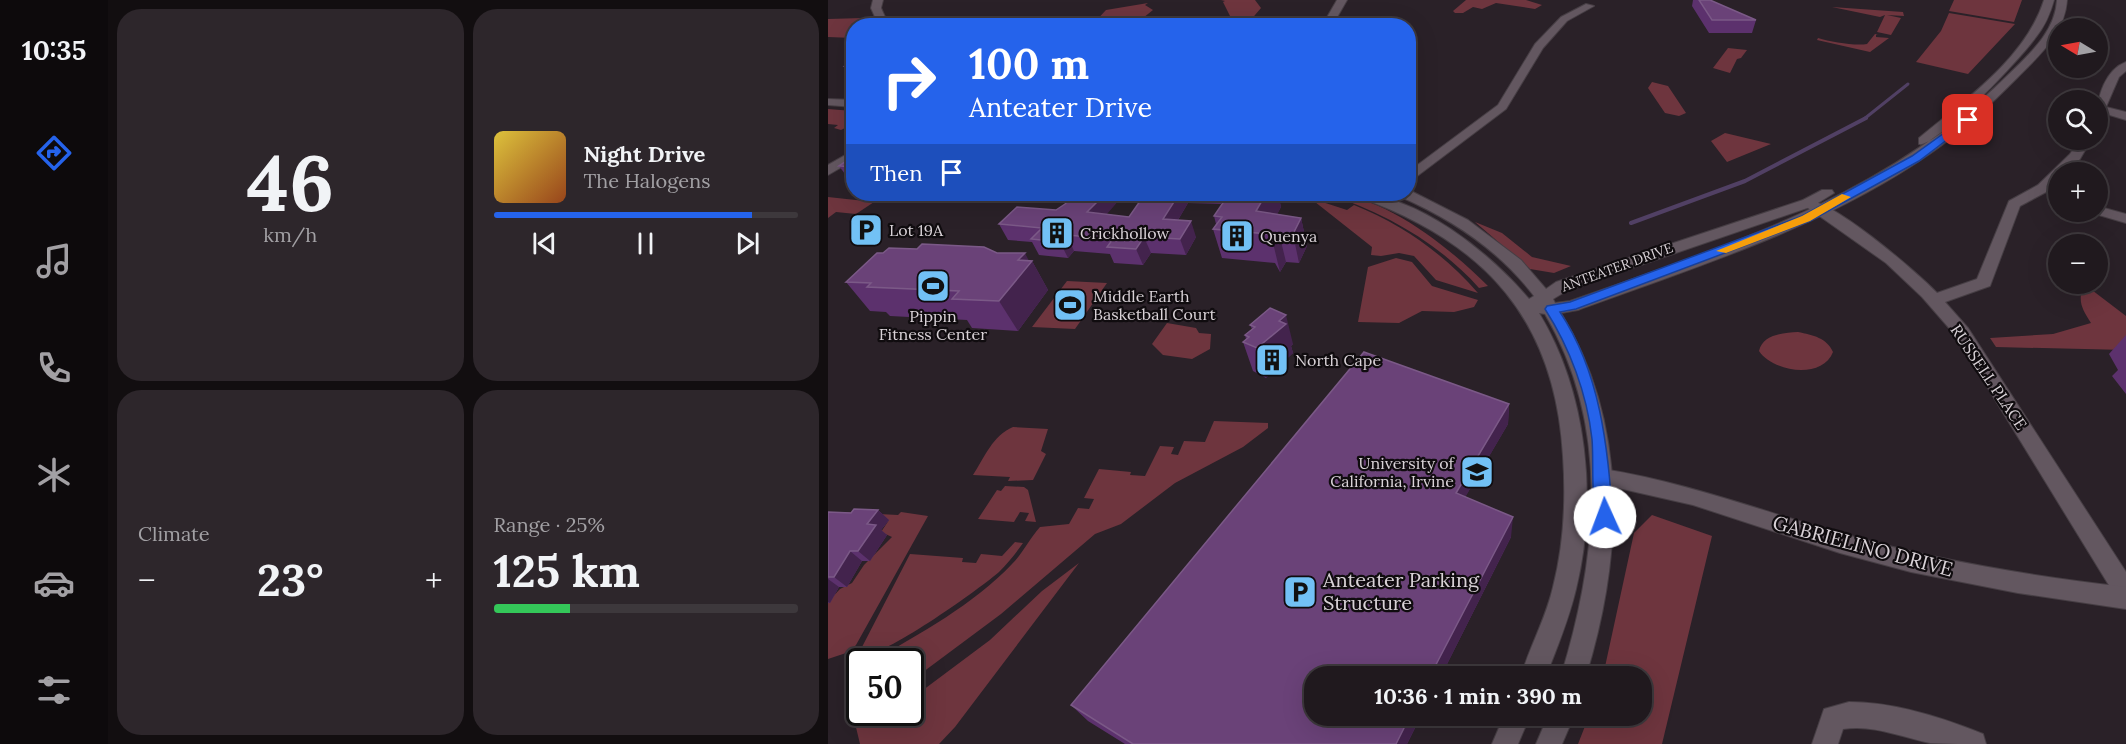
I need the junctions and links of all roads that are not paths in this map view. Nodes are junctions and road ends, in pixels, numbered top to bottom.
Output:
1 (878, 0) edge
2 (1341, 0) edge
3 (2049, 0) edge
4 (2062, 0) edge
5 (1589, 6) dead end
6 (880, 18) edge
7 (1331, 18) edge
8 (2126, 65) edge
9 (1986, 84) junction
10 (2108, 90) edge
11 (828, 92) edge
12 (846, 93) edge
13 (828, 102) edge
14 (846, 103) edge
15 (2108, 113) edge
16 (2126, 116) edge
17 (1946, 137) junction
18 (846, 145) edge
19 (2079, 150) edge
20 (828, 157) edge
21 (846, 159) edge
22 (2069, 162) edge
23 (828, 171) edge
24 (1416, 173) edge
25 (2048, 183) edge
26 (2043, 188) junction
27 (2048, 190) edge
28 (1416, 199) edge
29 (1380, 201) edge
30 (1814, 206) junction
31 (2108, 213) edge
32 (2126, 219) edge
33 (1935, 300) junction
34 (1547, 302) junction
35 (1527, 307) junction
36 (1603, 477) junction
37 (2126, 592) edge
38 (2126, 598) edge
39 (1537, 666) edge
40 (1577, 666) edge
41 (1512, 726) edge
42 (1557, 726) edge
43 (1504, 744) edge
44 (1549, 744) edge
45 (1825, 744) edge
46 (1974, 744) edge

1 - 6 main road
2 - 7 main road
3 - 9 main road, ANTEATER DRIVE
4 - 17 main road, ANTEATER DRIVE
5 - 24 main road
8 - 10 main road
9 - 17 main road
9 - 30 main road, ANTEATER DRIVE
11 - 12 main road
13 - 14 main road
15 - 16 main road
17 - 30 main road, ANTEATER DRIVE
18 - 20 main road
19 - 22 main road
21 - 23 main road
25 - 26 main road
26 - 27 main road
26 - 33 main road
28 - 34 main road
29 - 35 main road
30 - 33 main road, RUSSELL PLACE
30 - 34 main road, ANTEATER DRIVE
31 - 32 main road
33 - 37 main road, RUSSELL PLACE
34 - 35 main road, ANTEATER DRIVE
34 - 36 main road
35 - 39 main road
36 - 38 main road, GABRIELINO DRIVE
36 - 40 main road
41 - 43 main road
42 - 44 main road
45 - 46 main road

